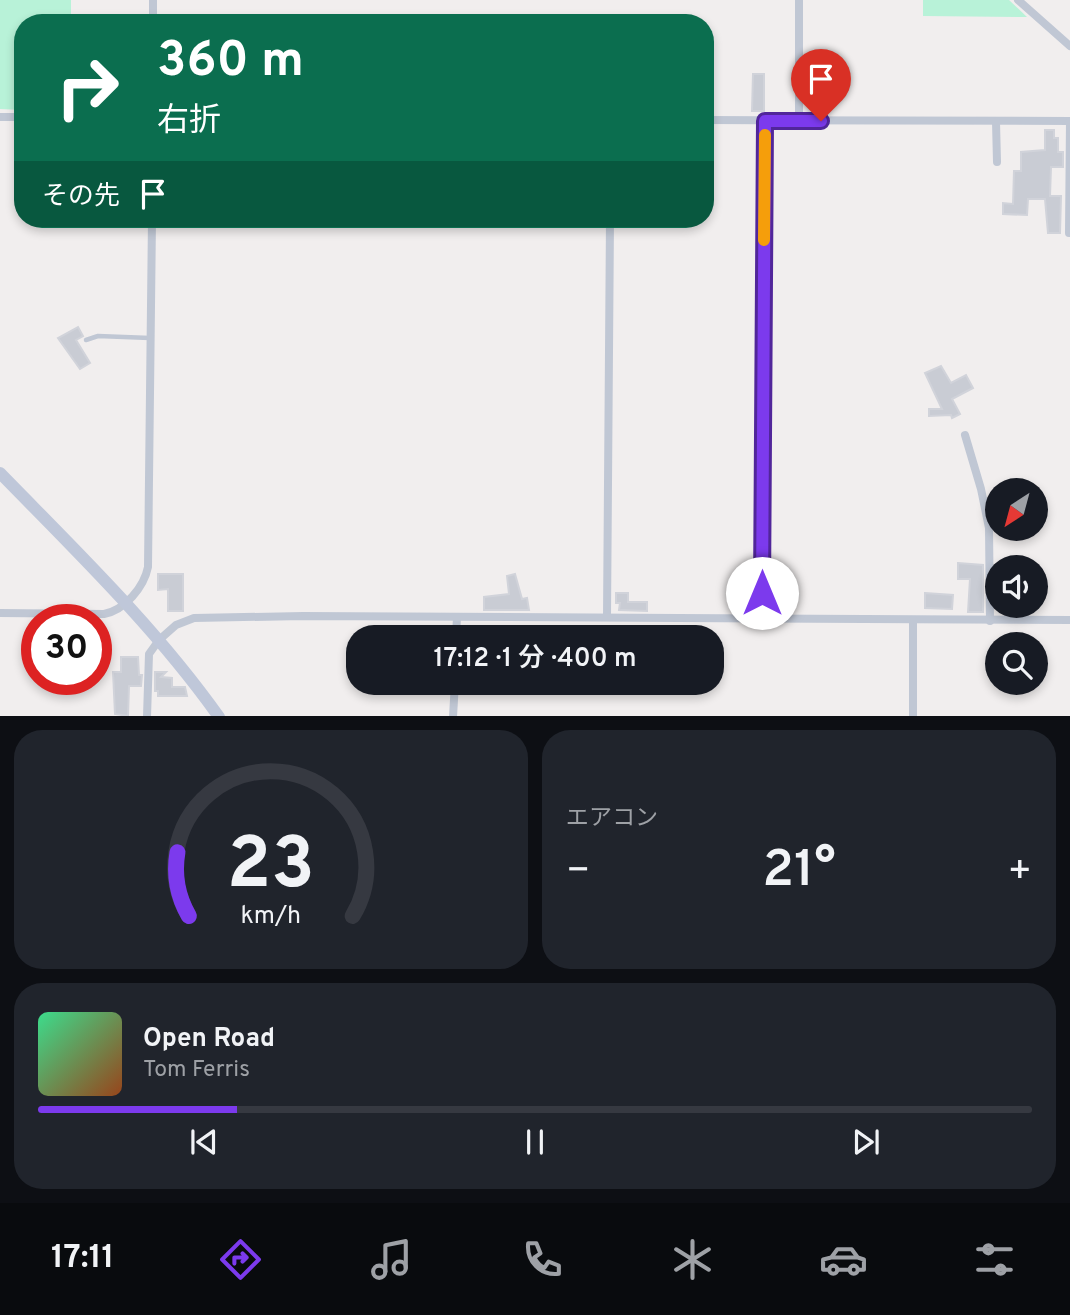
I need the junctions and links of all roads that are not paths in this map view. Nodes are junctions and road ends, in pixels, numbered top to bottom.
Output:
1 (800, 0) edge
2 (1018, 0) edge
3 (1070, 46) edge
4 (714, 120) edge
5 (799, 120) junction
6 (765, 121) junction
7 (996, 121) junction
8 (1070, 121) edge
9 (998, 162) dead end
10 (152, 228) edge
11 (610, 228) edge
12 (1069, 233) edge
13 (150, 338) junction
14 (86, 340) dead end
15 (965, 435) dead end
16 (0, 472) edge
17 (125, 603) junction
18 (0, 613) edge
19 (457, 617) junction
20 (607, 617) junction
21 (762, 618) junction
22 (913, 620) junction
23 (1070, 620) edge
24 (990, 621) junction
25 (457, 625) edge
26 (159, 640) junction
27 (454, 695) edge
28 (147, 716) edge
29 (219, 716) edge
30 (453, 716) edge
31 (913, 716) edge

1 - 5 street
2 - 3 street
4 - 6 street
5 - 6 street
5 - 7 street
6 - 21 street
7 - 8 street
7 - 9 street
8 - 12 street
10 - 13 street
11 - 20 street
13 - 14 lane
13 - 17 street
15 - 24 street
16 - 17 street
17 - 18 street
17 - 26 street
19 - 20 street
19 - 25 street
19 - 26 street
20 - 21 street
21 - 22 street
22 - 24 street
22 - 31 street
23 - 24 street
26 - 28 street
26 - 29 street
27 - 30 street

